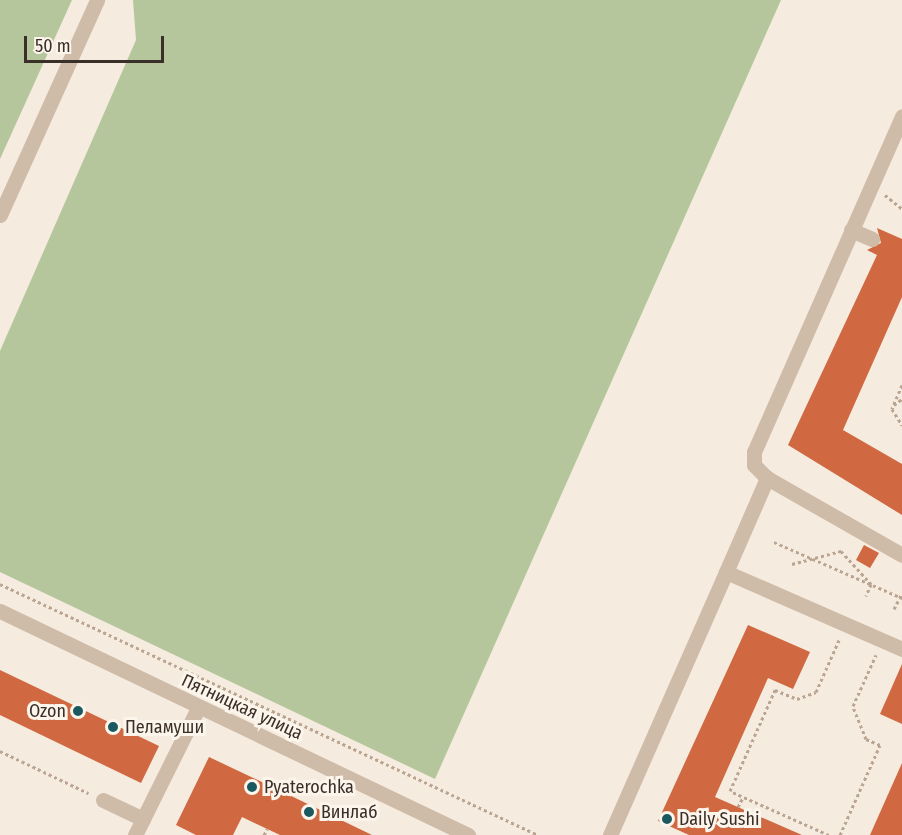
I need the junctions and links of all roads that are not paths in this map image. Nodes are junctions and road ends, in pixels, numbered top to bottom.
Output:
1 (97, 0) edge
2 (902, 116) edge
3 (0, 215) edge
4 (851, 230) junction
5 (872, 239) dead end
6 (767, 478) junction
7 (902, 555) edge
8 (726, 572) junction
9 (0, 611) edge
10 (902, 649) edge
11 (198, 708) junction
12 (103, 800) road end
13 (143, 819) junction
14 (135, 835) edge
15 (468, 835) edge
16 (610, 835) edge

1 - 3 street
2 - 4 street
4 - 5 street
4 - 6 street
6 - 7 street
6 - 8 street
8 - 10 street
8 - 16 street
9 - 11 street, Пятницкая улица
11 - 13 street
11 - 15 street, Пятницкая улица
12 - 13 street
13 - 14 street

